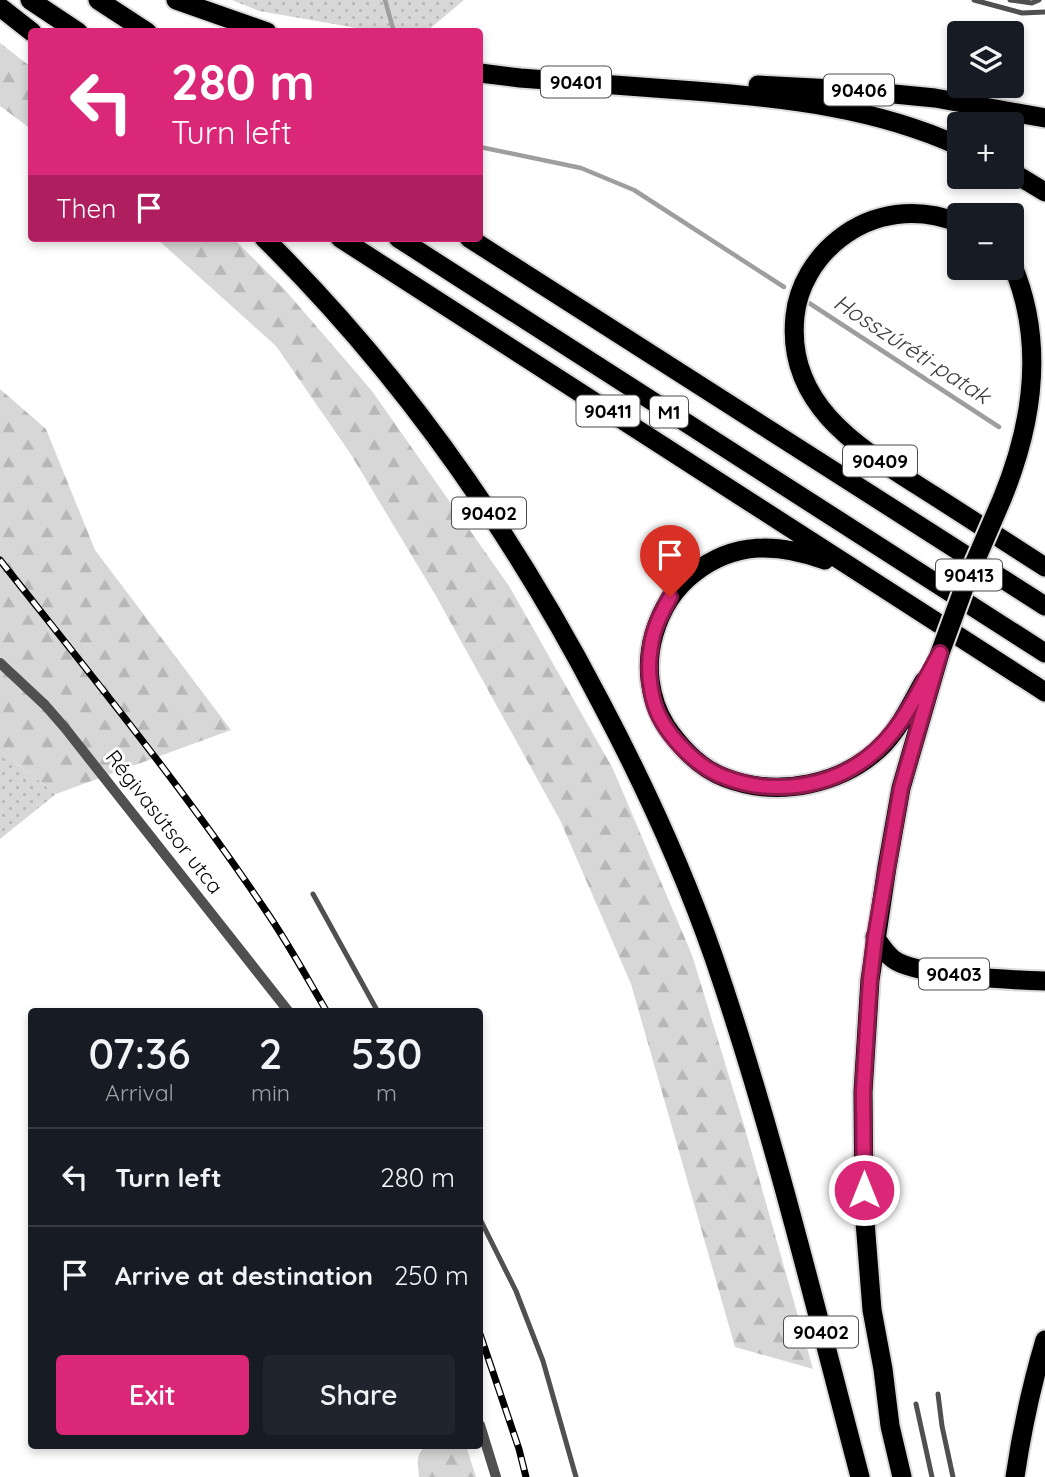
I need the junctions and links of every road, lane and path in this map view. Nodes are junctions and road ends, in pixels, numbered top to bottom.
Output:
1 (30, 0) edge
2 (98, 0) edge
3 (176, 0) edge
4 (974, 0) edge
5 (1010, 0) edge
6 (1040, 0) edge
7 (0, 7) edge
8 (1045, 12) edge
9 (72, 28) edge
10 (141, 28) edge
11 (256, 28) edge
12 (28, 29) edge
13 (483, 73) edge
14 (672, 89) junction
15 (1045, 118) edge
16 (947, 141) edge
17 (1024, 179) edge
18 (1045, 192) edge
19 (947, 218) edge
20 (268, 242) edge
21 (346, 242) edge
22 (404, 242) edge
23 (475, 242) edge
24 (1022, 280) edge
25 (1045, 425) edge
26 (1002, 499) junction
27 (1045, 567) edge
28 (855, 571) junction
29 (1045, 606) edge
30 (940, 653) junction
31 (1045, 653) edge
32 (0, 663) edge
33 (1045, 692) edge
34 (313, 894) dead end
35 (875, 937) junction
36 (1045, 981) edge
37 (286, 1008) edge
38 (376, 1008) edge
39 (483, 1225) edge
40 (1045, 1340) edge
41 (938, 1394) dead end
42 (916, 1404) dead end
43 (483, 1435) edge
44 (496, 1477) edge
45 (576, 1477) edge
46 (860, 1477) edge
47 (902, 1477) edge
48 (932, 1477) edge
49 (953, 1477) edge
50 (1015, 1477) edge

1 - 9 highway
2 - 10 highway
3 - 11 highway
4 - 8 lane
5 - 6 lane
7 - 12 highway
13 - 14 highway, 90401
14 - 15 highway, 90406
14 - 16 highway, 90401
17 - 18 highway
19 - 27 highway, 90409
20 - 46 highway, 90402
21 - 28 highway, 90411
22 - 31 highway, M1
23 - 29 highway, M1
24 - 26 highway
25 - 26 highway, 90413
26 - 30 highway, 90413, bridge
28 - 30 highway
28 - 33 highway, 90411
30 - 35 highway, 90413
32 - 37 street, Régivasútsor utca
34 - 38 lane
35 - 36 highway, 90403
35 - 47 highway
39 - 45 lane
40 - 50 highway
41 - 49 lane
42 - 48 lane
43 - 44 street

